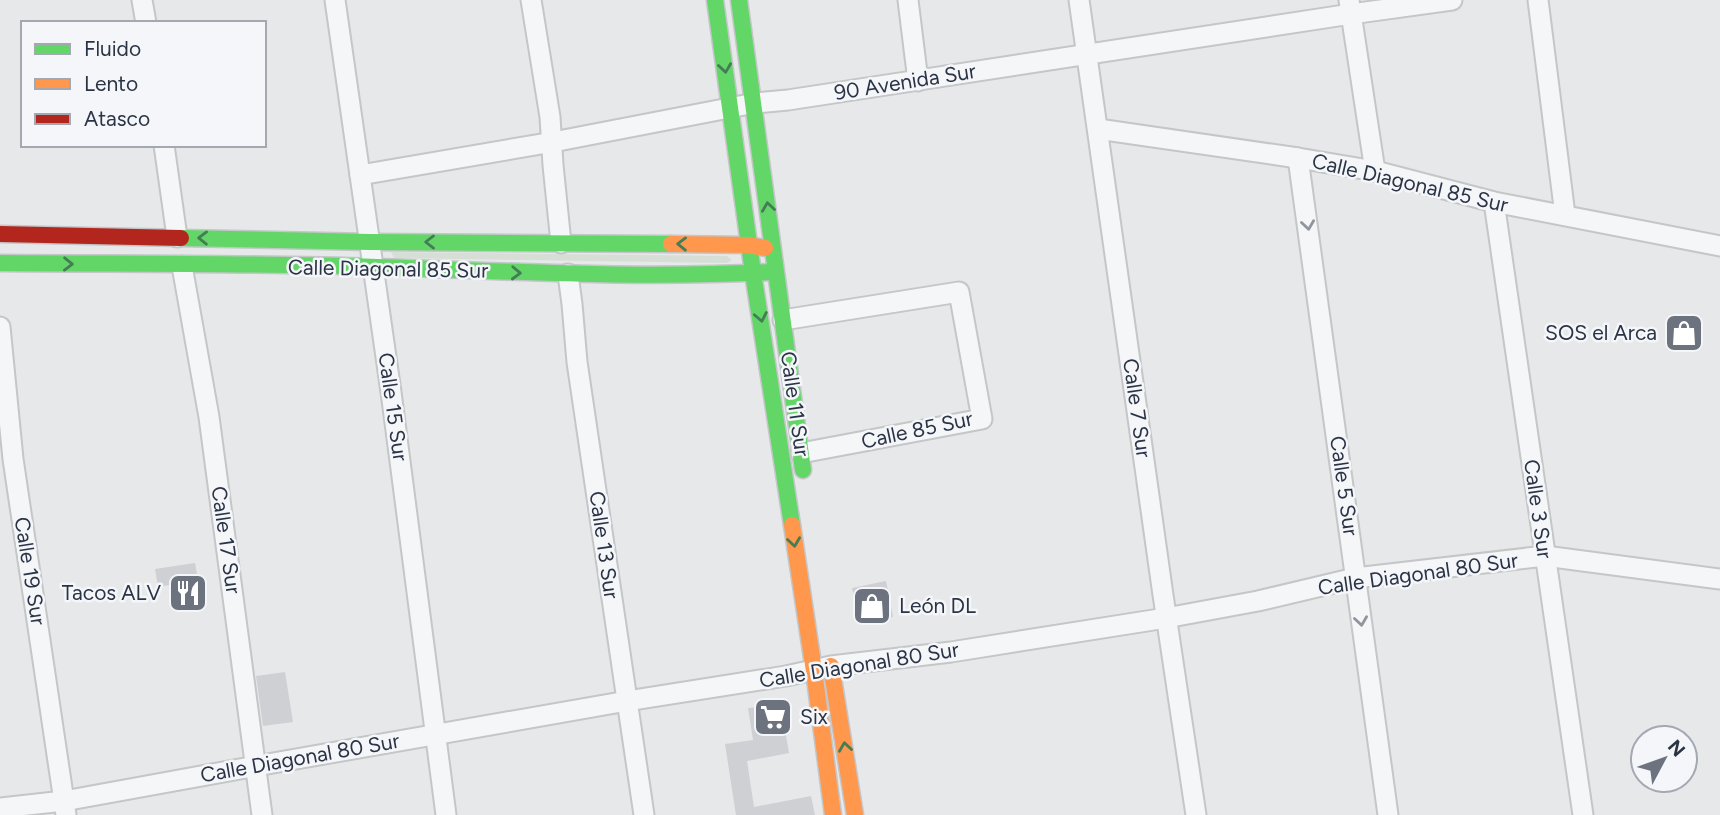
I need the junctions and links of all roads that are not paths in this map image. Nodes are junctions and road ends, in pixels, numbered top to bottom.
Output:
1 (142, 0) edge
2 (335, 0) edge
3 (531, 0) edge
4 (715, 0) edge
5 (739, 0) edge
6 (908, 0) edge
7 (1079, 0) edge
8 (1452, 0) edge
9 (1538, 0) edge
10 (1350, 7) edge
11 (146, 21) edge
12 (1086, 55) junction
13 (918, 81) junction
14 (755, 103) junction
15 (731, 108) junction
16 (1098, 129) junction
17 (553, 142) junction
18 (164, 147) edge
19 (1298, 158) junction
20 (1375, 171) junction
21 (360, 175) junction
22 (1494, 202) junction
23 (1565, 215) junction
24 (0, 234) edge
25 (177, 237) junction
26 (370, 242) junction
27 (561, 243) junction
28 (748, 245) junction
29 (1720, 246) edge
30 (774, 250) junction
31 (0, 263) edge
32 (182, 266) junction
33 (374, 267) junction
34 (775, 271) junction
35 (753, 273) junction
36 (568, 274) junction
37 (783, 320) junction
38 (0, 327) edge
39 (801, 453) junction
40 (805, 480) dead end
41 (1545, 556) junction
42 (1355, 579) junction
43 (1720, 579) edge
44 (1166, 618) junction
45 (825, 663) junction
46 (627, 701) junction
47 (436, 735) junction
48 (256, 766) junction
49 (0, 808) edge
50 (65, 808) edge
51 (262, 815) edge
52 (446, 815) edge
53 (644, 815) edge
54 (833, 815) edge
55 (855, 815) edge
56 (1196, 815) edge
57 (1388, 815) edge
58 (1583, 815) edge

1 - 11 street
2 - 21 street, Calle 15 Sur
3 - 17 street
4 -> 15 main road, Calle 11 Sur
5 - 14 main road, Calle 11 Sur
6 - 13 street
7 - 12 street, Calle 7 Sur
8 - 10 street, 90 Avenida Sur
9 - 23 street
10 - 12 street, 90 Avenida Sur
10 - 20 street
12 - 13 street, 90 Avenida Sur
12 - 16 street, Calle 7 Sur
13 - 14 street, 90 Avenida Sur
14 - 15 street, 90 Avenida Sur
30 -> 14 main road, Calle 11 Sur
15 - 17 street, 90 Avenida Sur
15 - 28 main road, Calle 11 Sur
16 - 19 street, Calle Diagonal 85 Sur
16 - 44 street, Calle 7 Sur
17 - 21 street, 90 Avenida Sur
17 - 27 street
18 - 25 street
19 - 20 street, Calle Diagonal 85 Sur
19 -> 42 street, Calle 5 Sur
20 - 22 street, Calle Diagonal 85 Sur
21 - 26 street, Calle 15 Sur
22 - 23 street, Calle Diagonal 85 Sur
22 - 41 street, Calle 3 Sur
23 - 29 street, Calle Diagonal 85 Sur
24 - 25 main road, Calle Diagonal 85 Sur
26 -> 25 main road, Calle Diagonal 85 Sur
27 -> 26 main road, Calle Diagonal 85 Sur
26 - 33 street, Calle 15 Sur
28 -> 27 main road, Calle Diagonal 85 Sur
28 - 30 main road, Calle Diagonal 85 Sur
28 - 35 main road, Calle 11 Sur
30 - 34 main road, Calle 11 Sur
31 -> 32 main road, Calle Diagonal 85 Sur
32 - 33 main road, Calle Diagonal 85 Sur
32 - 48 street, Calle 17 Sur
33 -> 36 main road, Calle Diagonal 85 Sur
33 - 47 street, Calle 15 Sur
34 - 35 main road, Calle Diagonal 85 Sur
34 - 37 main road, Calle 11 Sur
35 - 36 main road, Calle Diagonal 85 Sur
35 -> 45 main road, Calle 11 Sur
36 - 46 street, Calle 13 Sur
37 - 39 main road, Calle 11 Sur
37 - 39 street, Calle 85 Sur
38 - 50 street, Calle 19 Sur
39 - 40 main road, Calle 11 Sur
41 - 42 street, Calle Diagonal 80 Sur
41 - 43 street, Calle Diagonal 80 Sur
41 - 58 street, Calle 3 Sur
42 - 44 street, Calle Diagonal 80 Sur
42 -> 57 street, Calle 5 Sur
44 - 45 street, Calle Diagonal 80 Sur
44 - 56 street, Calle 7 Sur
45 - 46 street, Calle Diagonal 80 Sur
45 - 54 main road, Calle 11 Sur
55 -> 45 main road, Calle 11 Sur
46 - 47 street, Calle Diagonal 80 Sur
46 - 53 street, Calle 13 Sur
47 - 48 street, Calle Diagonal 80 Sur
47 - 52 street, Calle 15 Sur
48 - 50 street, Calle Diagonal 80 Sur
48 - 51 street, Calle 17 Sur
49 - 50 street, Calle Diagonal 80 Sur

